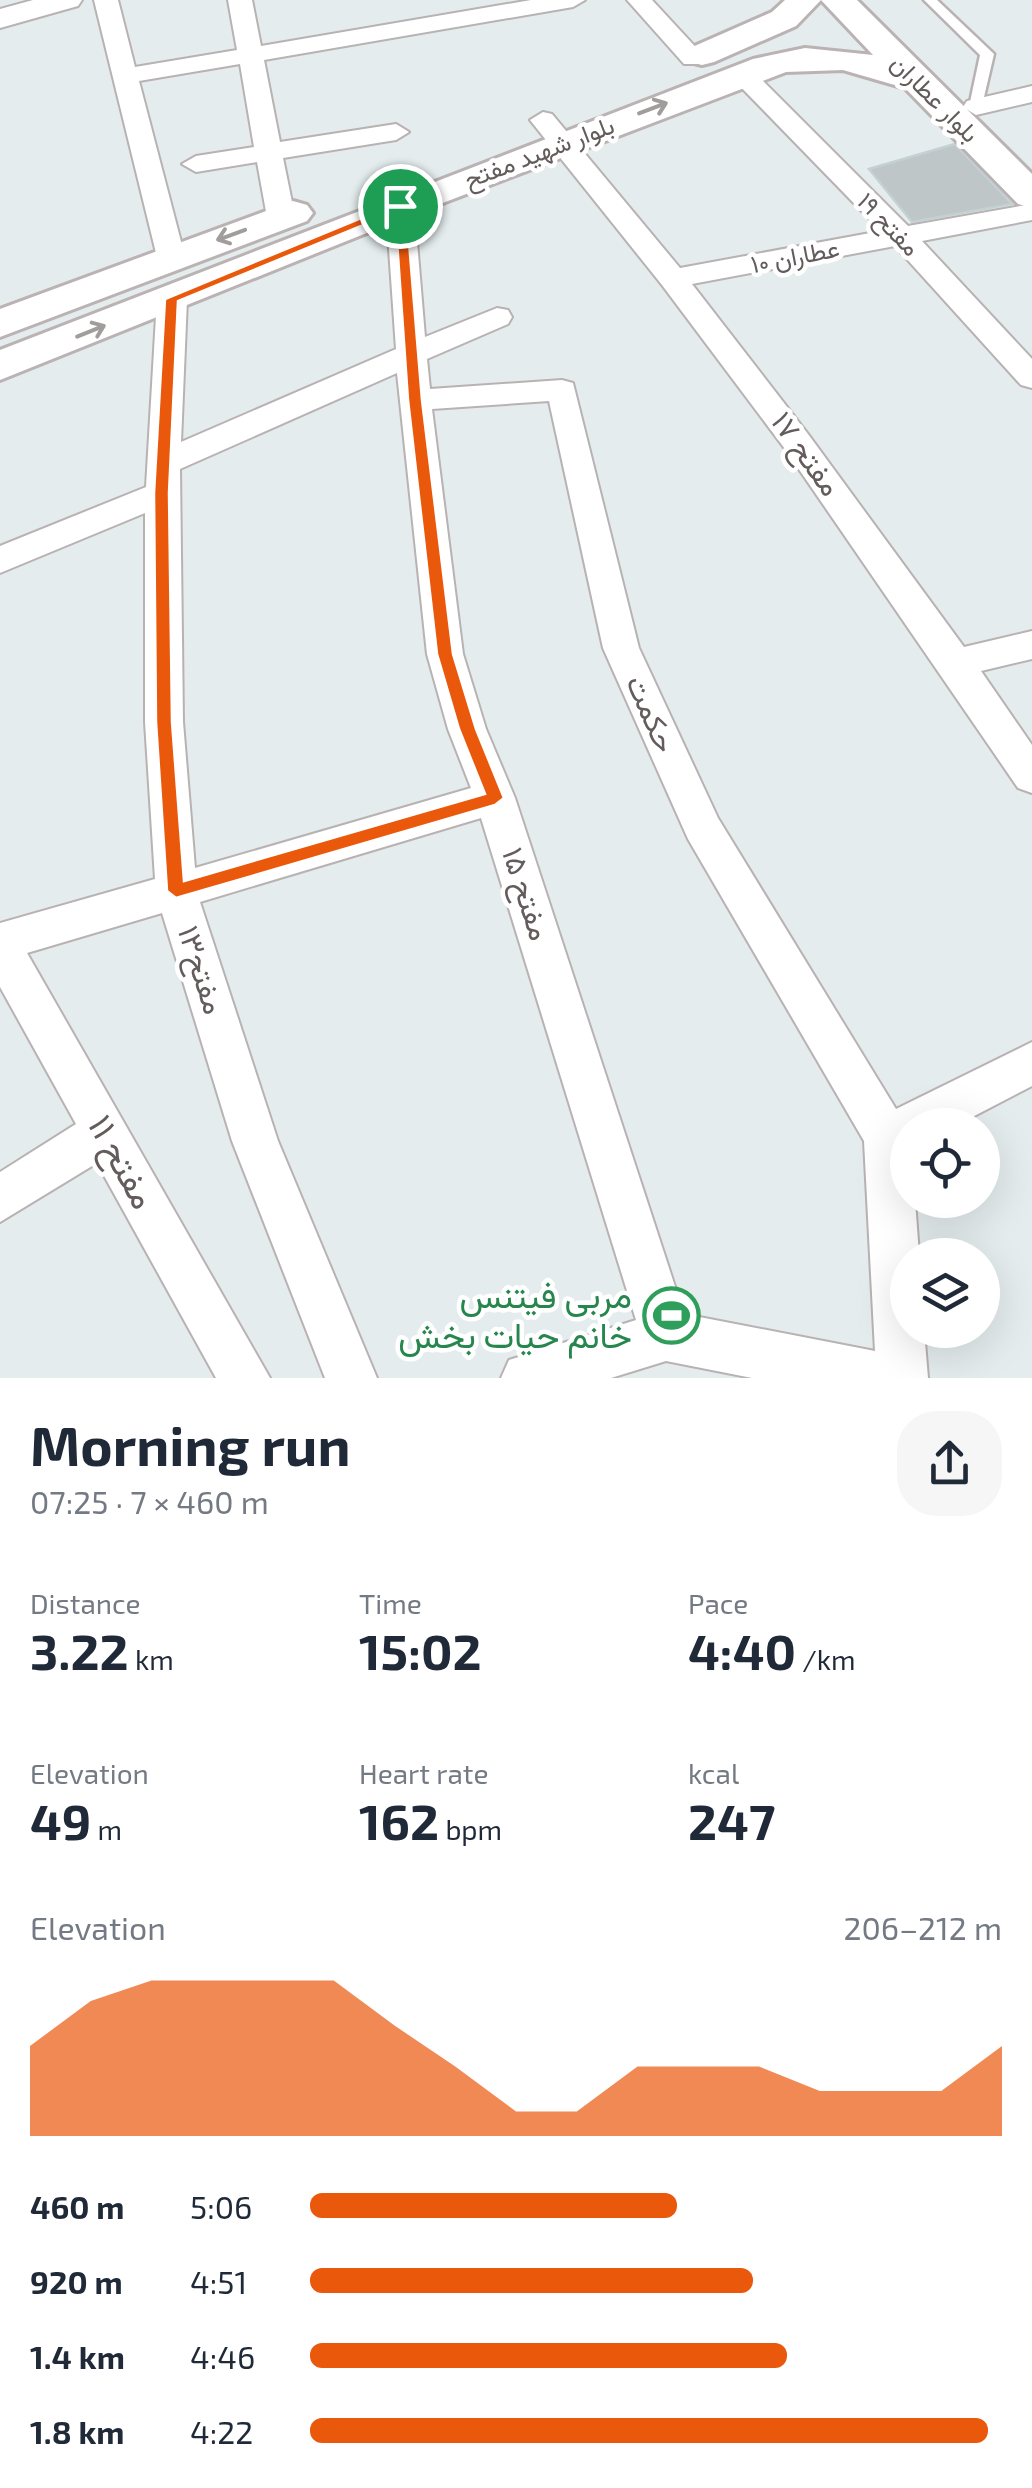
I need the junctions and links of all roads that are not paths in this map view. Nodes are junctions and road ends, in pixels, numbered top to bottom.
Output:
1 (67, 0) edge
2 (106, 0) edge
3 (240, 0) edge
4 (573, 0) edge
5 (639, 0) edge
6 (804, 0) edge
7 (838, 0) edge
8 (866, 0) edge
9 (930, 0) edge
10 (0, 20) edge
11 (250, 55) junction
12 (694, 58) junction
13 (742, 74) junction
14 (126, 76) junction
15 (919, 80) junction
16 (1032, 94) edge
17 (976, 107) junction
18 (552, 131) junction
19 (396, 132) dead end
20 (268, 152) junction
21 (1032, 158) edge
22 (196, 164) dead end
23 (1032, 196) edge
24 (400, 206) junction
25 (1032, 212) edge
26 (281, 217) junction
27 (901, 236) junction
28 (171, 257) junction
29 (676, 278) junction
30 (172, 299) junction
31 (497, 317) dead end
32 (0, 324) edge
33 (412, 353) junction
34 (0, 366) edge
35 (1032, 378) edge
36 (415, 400) junction
37 (163, 478) junction
38 (0, 560) edge
39 (1032, 645) edge
40 (956, 663) junction
41 (1032, 777) edge
42 (495, 798) junction
43 (176, 891) junction
44 (0, 944) edge
45 (1032, 1063) edge
46 (944, 1108) edge
47 (890, 1113) edge
48 (104, 1132) junction
49 (0, 1199) edge
50 (901, 1218) edge
51 (666, 1336) junction
52 (244, 1378) edge
53 (351, 1378) edge
54 (527, 1378) edge
55 (884, 1378) edge
56 (902, 1378) edge

1 - 10 street
2 - 14 street
3 - 11 street
4 - 11 street
5 - 12 street
6 - 12 main road, بلوار شهید مفتح
7 - 15 main road, بلوار عطاران
8 - 17 main road, بلوار عطاران
9 - 17 lane
11 - 14 street
11 - 20 street
12 - 18 main road, بلوار شهید مفتح
13 - 15 main road, بلوار شهید مفتح
18 -> 13 main road, بلوار شهید مفتح
13 - 27 street, مفتح ۱۹
14 - 28 street
15 - 23 main road, بلوار عطاران
16 - 17 street
17 - 21 main road, بلوار عطاران
18 - 24 main road, بلوار شهید مفتح
18 - 26 main road, بلوار شهید مفتح
18 - 29 street, مفتح ۱۷
19 - 20 street
20 - 22 street
20 - 26 street
24 - 30 main road, بلوار شهید مفتح
24 - 33 street, مفتح ۱۵
25 - 27 street, عطاران ۱۰
26 -> 28 main road, بلوار شهید مفتح
27 - 29 street, عطاران ۱۰
27 - 35 street, مفتح ۱۹
28 - 32 main road, بلوار شهید مفتح
29 - 40 street, مفتح ۱۷
34 -> 30 main road, بلوار شهید مفتح
30 - 37 street, مفتح۱۳
31 - 33 street
33 - 36 street, مفتح ۱۵
33 - 37 street
36 - 42 street, مفتح ۱۵
36 - 47 street, حکمت
37 - 38 street
37 - 43 street, مفتح۱۳
39 - 40 street
40 - 41 street, مفتح ۱۷
42 - 43 street
42 - 51 street, مفتح ۱۵
43 - 44 street
43 - 53 street, مفتح۱۳
44 - 48 street, مفتح ۱۱
45 - 46 street
48 - 49 street
48 - 52 street, مفتح ۱۱
50 - 56 street
51 - 54 street
51 - 55 street

